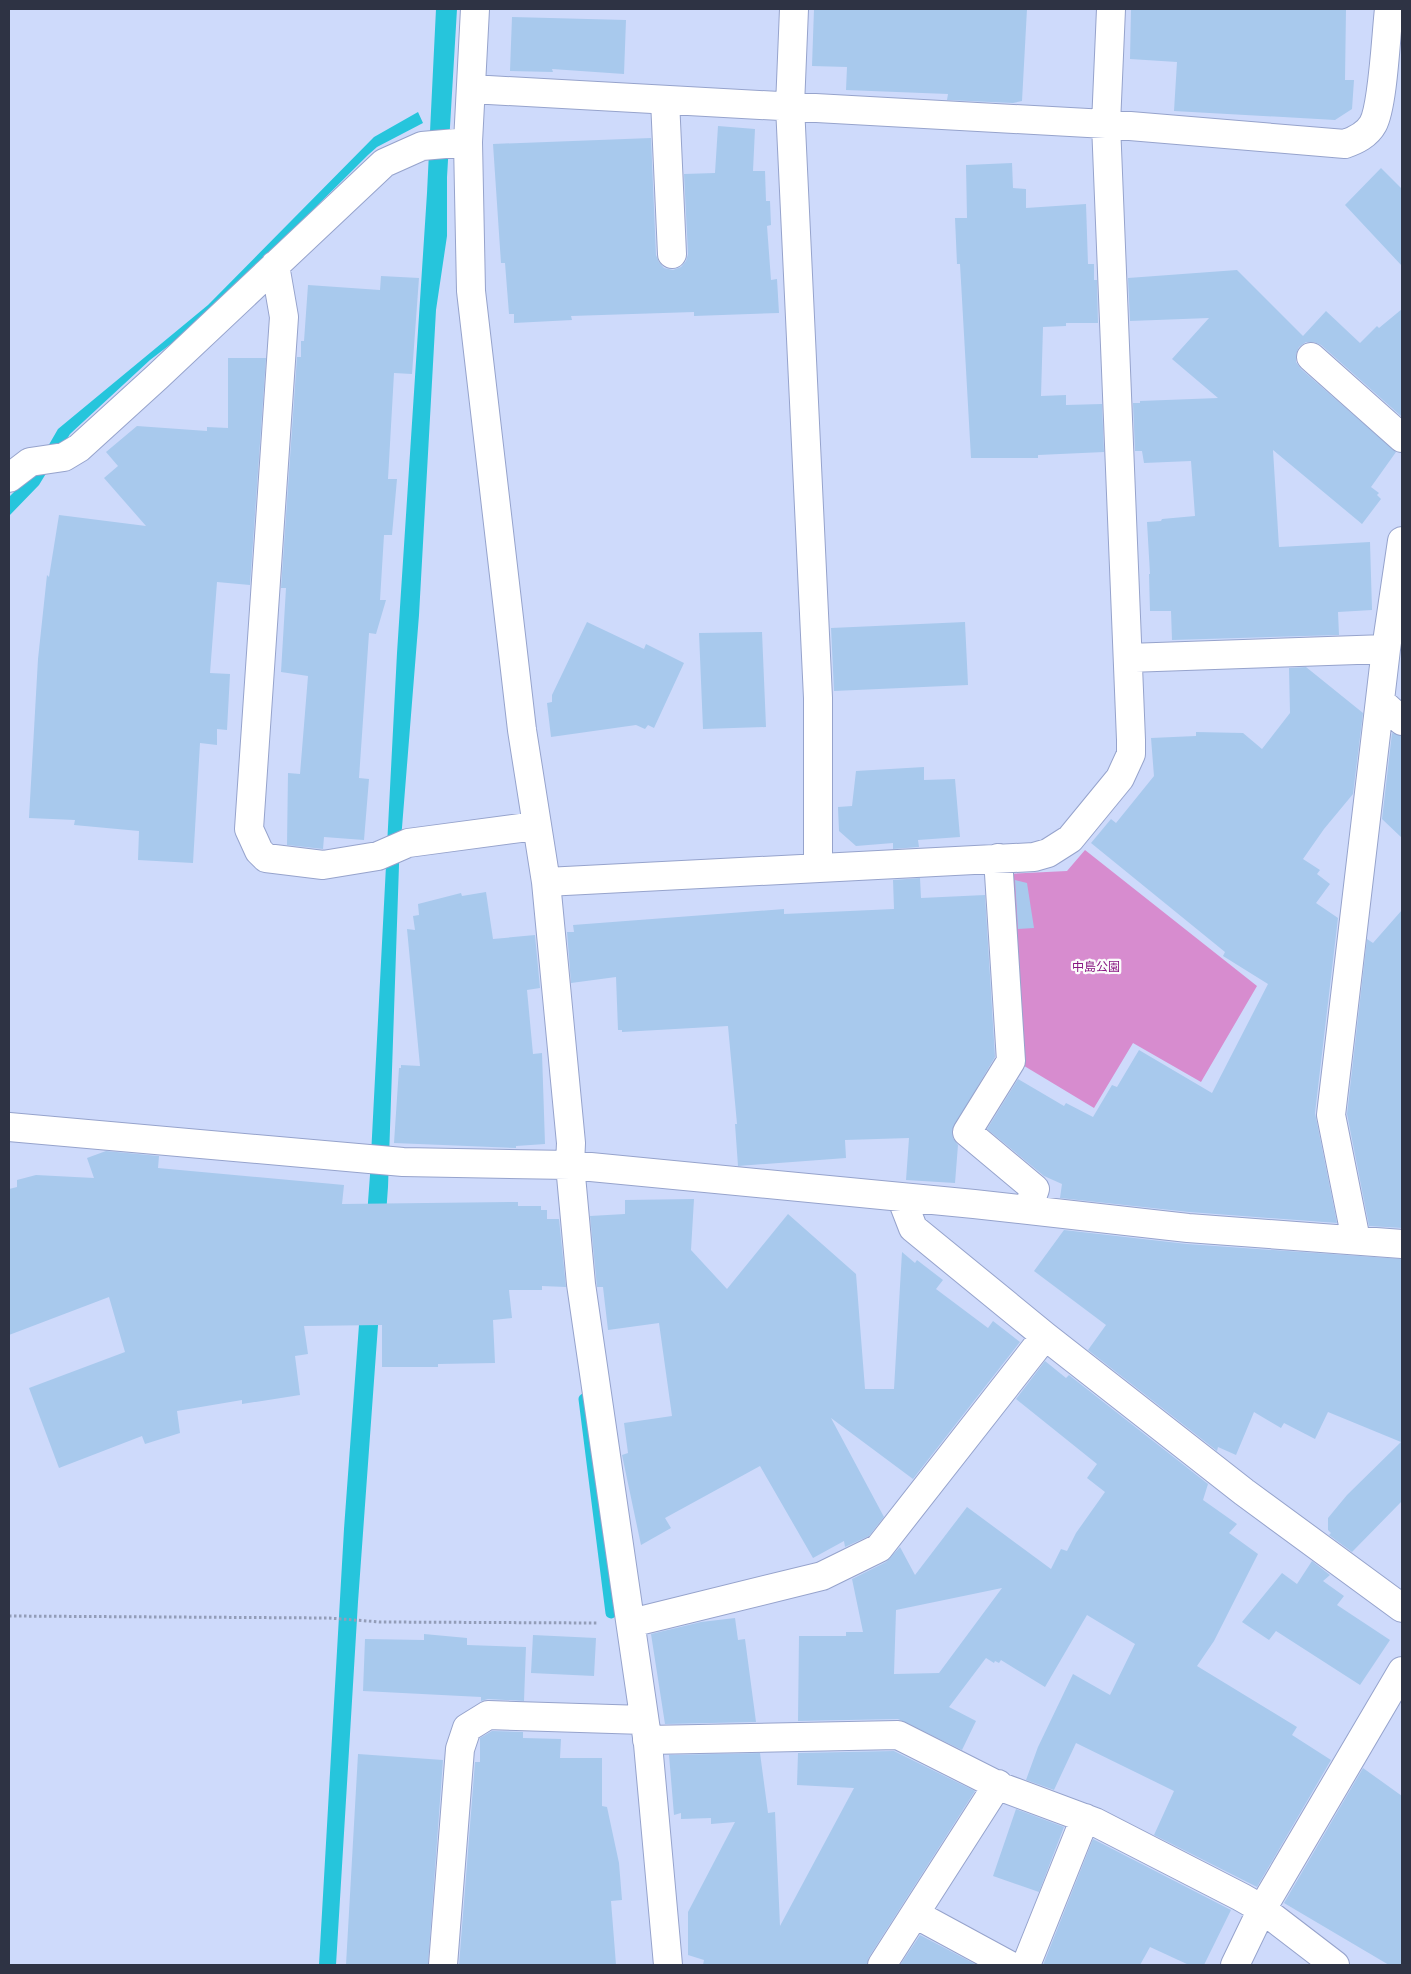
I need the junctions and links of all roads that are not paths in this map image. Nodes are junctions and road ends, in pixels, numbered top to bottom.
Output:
1 (476, 9) edge
2 (794, 9) edge
3 (1111, 9) edge
4 (1389, 9) edge
5 (471, 89) junction
6 (665, 100) junction
7 (790, 106) junction
8 (1106, 124) junction
9 (468, 142) junction
10 (672, 254) dead end
11 (275, 265) junction
12 (1311, 357) dead end
13 (1402, 438) edge
14 (19, 470) edge
15 (1402, 541) edge
16 (1386, 648) junction
17 (1128, 658) junction
18 (1380, 701) junction
19 (1402, 721) edge
20 (536, 826) junction
21 (998, 858) junction
22 (818, 867) junction
23 (546, 882) junction
24 (9, 1127) edge
25 (570, 1165) junction
26 (901, 1197) junction
27 (1028, 1209) junction
28 (1356, 1240) junction
29 (1402, 1244) edge
30 (1044, 1336) junction
31 (1402, 1608) edge
32 (631, 1623) junction
33 (1402, 1671) edge
34 (646, 1730) junction
35 (998, 1784) junction
36 (1085, 1818) junction
37 (1262, 1909) junction
38 (915, 1914) junction
39 (443, 1965) edge
40 (668, 1965) edge
41 (882, 1965) edge
42 (1010, 1965) edge
43 (1026, 1965) edge
44 (1234, 1965) edge
45 (1336, 1965) edge

1 - 5 street
2 - 7 street
3 - 8 street
4 - 8 street
5 - 6 street
5 - 9 street
6 - 7 street
6 - 10 street
7 - 8 street
7 - 22 street
8 - 17 street
9 - 11 street
9 - 20 street
11 - 14 street
11 - 20 street
12 - 13 street
15 - 16 street
16 - 17 street
16 - 18 street
17 - 21 street
18 - 19 street
18 - 28 street
20 - 23 street
21 - 22 street
21 - 27 street
22 - 23 street
23 - 25 street
24 - 25 street
25 - 26 street
25 - 32 street
26 - 27 street
26 - 30 street
27 - 28 street
28 - 29 street
30 - 31 street
30 - 32 street
32 - 34 street
33 - 37 street
34 - 35 street
34 - 39 street
34 - 40 street
35 - 36 street
35 - 38 street
36 - 37 street
36 - 43 street
37 - 44 street
37 - 45 street
38 - 41 street
38 - 42 street

